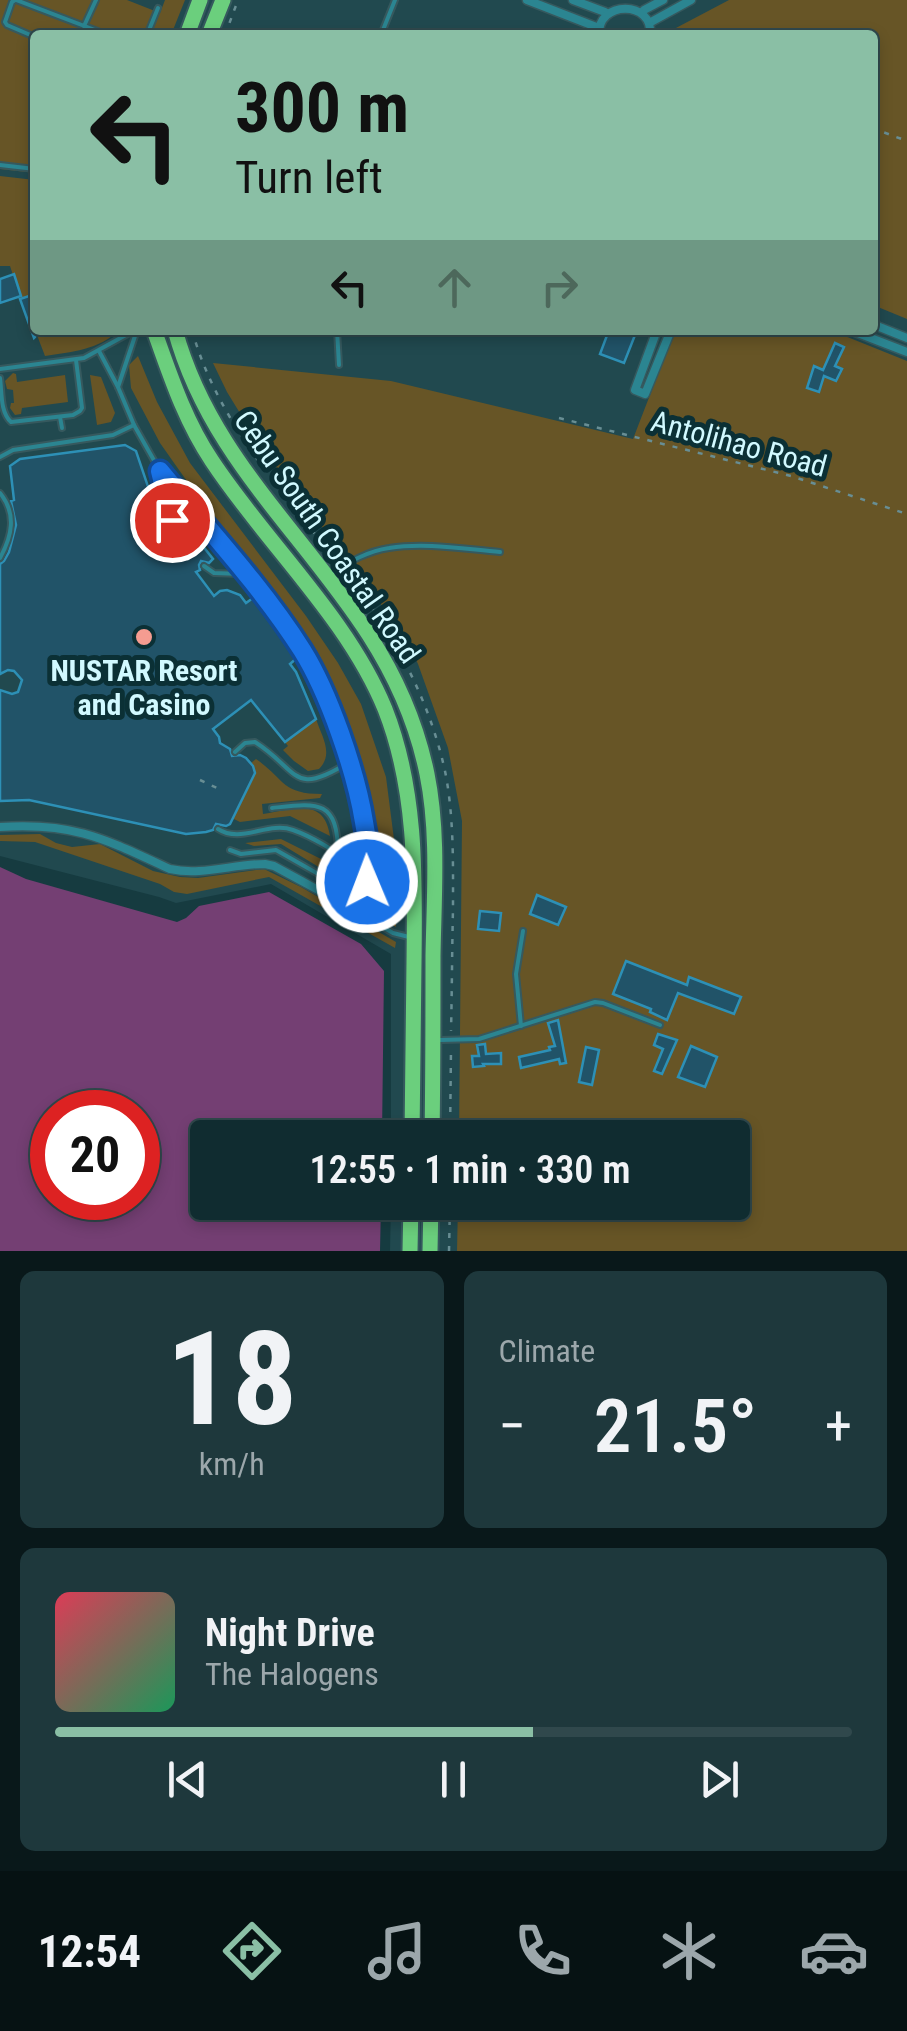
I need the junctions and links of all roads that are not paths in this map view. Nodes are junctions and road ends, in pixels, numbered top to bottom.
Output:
1 (16, 0) edge
2 (96, 0) edge
3 (200, 0) edge
4 (395, 0) edge
5 (526, 0) edge
6 (573, 0) edge
7 (663, 0) edge
8 (690, 0) edge
9 (228, 1) edge
10 (158, 8) dead end
11 (644, 10) junction
12 (604, 12) junction
13 (650, 22) junction
14 (84, 26) junction
15 (95, 30) edge
16 (150, 30) edge
17 (189, 30) edge
18 (212, 30) edge
19 (383, 30) edge
20 (597, 30) edge
21 (599, 30) edge
22 (650, 30) edge
23 (30, 34) edge
24 (0, 165) edge
25 (30, 168) edge
26 (878, 326) edge
27 (128, 335) edge
28 (134, 335) edge
29 (156, 335) edge
30 (176, 335) edge
31 (337, 335) edge
32 (655, 335) edge
33 (669, 335) edge
34 (863, 335) edge
35 (907, 338) edge
36 (99, 352) junction
37 (907, 352) edge
38 (76, 360) junction
39 (339, 366) dead end
40 (0, 369) edge
41 (0, 378) edge
42 (118, 387) junction
43 (60, 417) junction
44 (134, 426) junction
45 (62, 428) dead end
46 (0, 457) edge
47 (160, 471) junction
48 (0, 493) edge
49 (185, 542) dead end
50 (500, 552) dead end
51 (0, 558) edge
52 (204, 566) dead end
53 (245, 574) junction
54 (325, 576) junction
55 (235, 752) dead end
56 (349, 762) junction
57 (272, 808) dead end
58 (0, 827) edge
59 (218, 829) dead end
60 (367, 842) junction
61 (230, 850) dead end
62 (338, 854) junction
63 (370, 874) junction
64 (320, 891) joint
65 (358, 896) junction
66 (414, 896) junction
67 (350, 908) junction
68 (522, 931) dead end
69 (414, 938) junction
70 (660, 1025) dead end
71 (520, 1026) junction
72 (433, 1040) junction
73 (412, 1120) edge
74 (432, 1120) edge
75 (411, 1220) edge
76 (431, 1220) edge
77 (410, 1251) edge
78 (430, 1251) edge

1 - 14 lane
1 - 23 lane
2 - 14 lane
3 - 17 highway
4 - 19 lane
5 - 20 street
6 - 12 street
7 - 11 street
8 - 13 street
9 - 18 highway
10 - 16 lane
11 - 12 street
11 - 13 street
12 - 21 street
13 - 22 street
14 - 15 lane
24 - 25 lane
26 - 35 street
27 - 36 lane
28 - 42 lane
29 - 66 highway, Cebu South Coastal Road
30 - 54 highway, Cebu South Coastal Road
31 - 39 lane
32 - 33 street
34 - 37 street
36 - 38 lane
36 - 42 lane
38 - 40 lane
38 - 43 lane
41 - 43 lane
42 - 44 lane
43 - 45 lane
44 - 46 lane
44 - 47 lane
47 - 49 lane
47 - 53 lane
48 - 51 lane
50 - 54 lane
52 - 53 lane
53 - 56 lane
54 - 72 highway, Cebu South Coastal Road
55 - 56 lane
56 - 60 lane
57 - 62 lane
58 - 64 street
59 - 62 lane
60 - 62 lane
60 - 63 lane
61 - 65 lane
62 - 63 lane
63 - 65 lane
63 - 66 lane
64 - 67 lane
65 - 67 lane
66 - 69 highway, Cebu South Coastal Road
67 - 69 lane
68 - 71 lane
69 - 73 highway, Cebu South Coastal Road
70 - 71 lane
71 - 72 lane
72 - 74 highway, Cebu South Coastal Road
75 - 77 highway
76 - 78 highway

